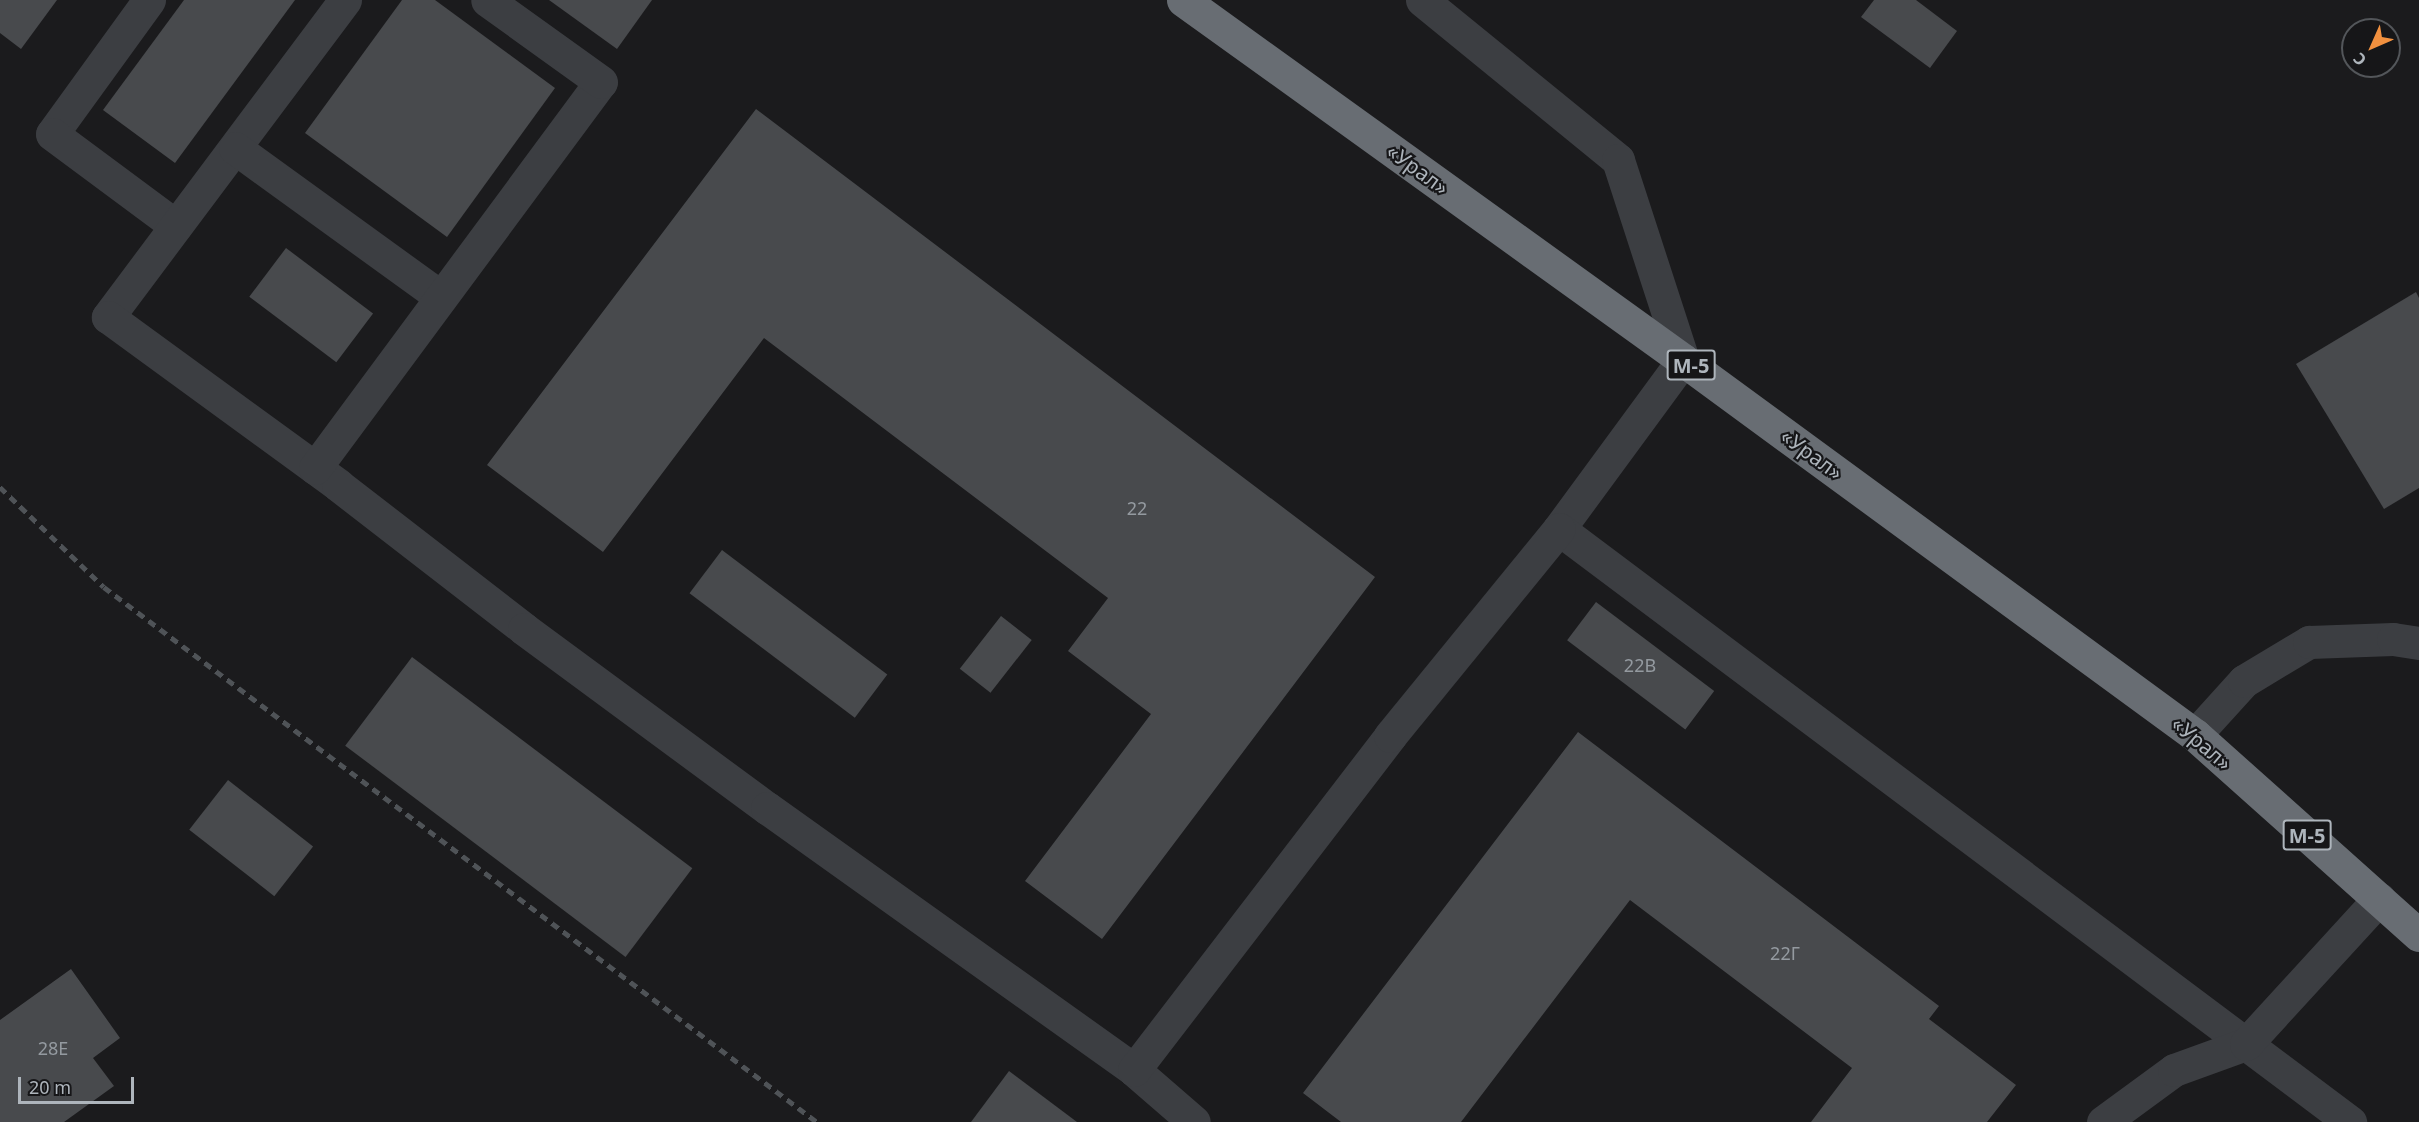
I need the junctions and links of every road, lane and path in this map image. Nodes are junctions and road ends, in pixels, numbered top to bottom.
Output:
1 (149, 0) edge
2 (345, 0) edge
3 (487, 0) edge
4 (1183, 0) edge
5 (1422, 0) edge
6 (235, 148) junction
7 (176, 226) junction
8 (441, 297) junction
9 (1683, 360) junction
10 (315, 468) junction
11 (1558, 529) junction
12 (2419, 644) edge
13 (2195, 735) junction
14 (2379, 899) junction
15 (2419, 935) edge
16 (2246, 1044) junction
17 (1134, 1070) junction
18 (1194, 1122) edge
19 (2103, 1122) edge
20 (2350, 1122) edge

1 - 7 lane
2 - 6 lane
3 - 8 lane
4 - 9 highway, «Урал» / М-5
5 - 9 lane
6 - 7 lane
6 - 8 lane
7 - 10 lane
8 - 10 lane
9 - 11 lane
9 - 13 highway, «Урал» / М-5
10 - 17 lane
11 - 16 lane
11 - 17 lane
12 - 13 lane
13 - 14 highway, «Урал» / М-5
14 - 15 highway, «Урал» / М-5
14 - 16 lane
16 - 19 lane
16 - 20 lane
17 - 18 lane

